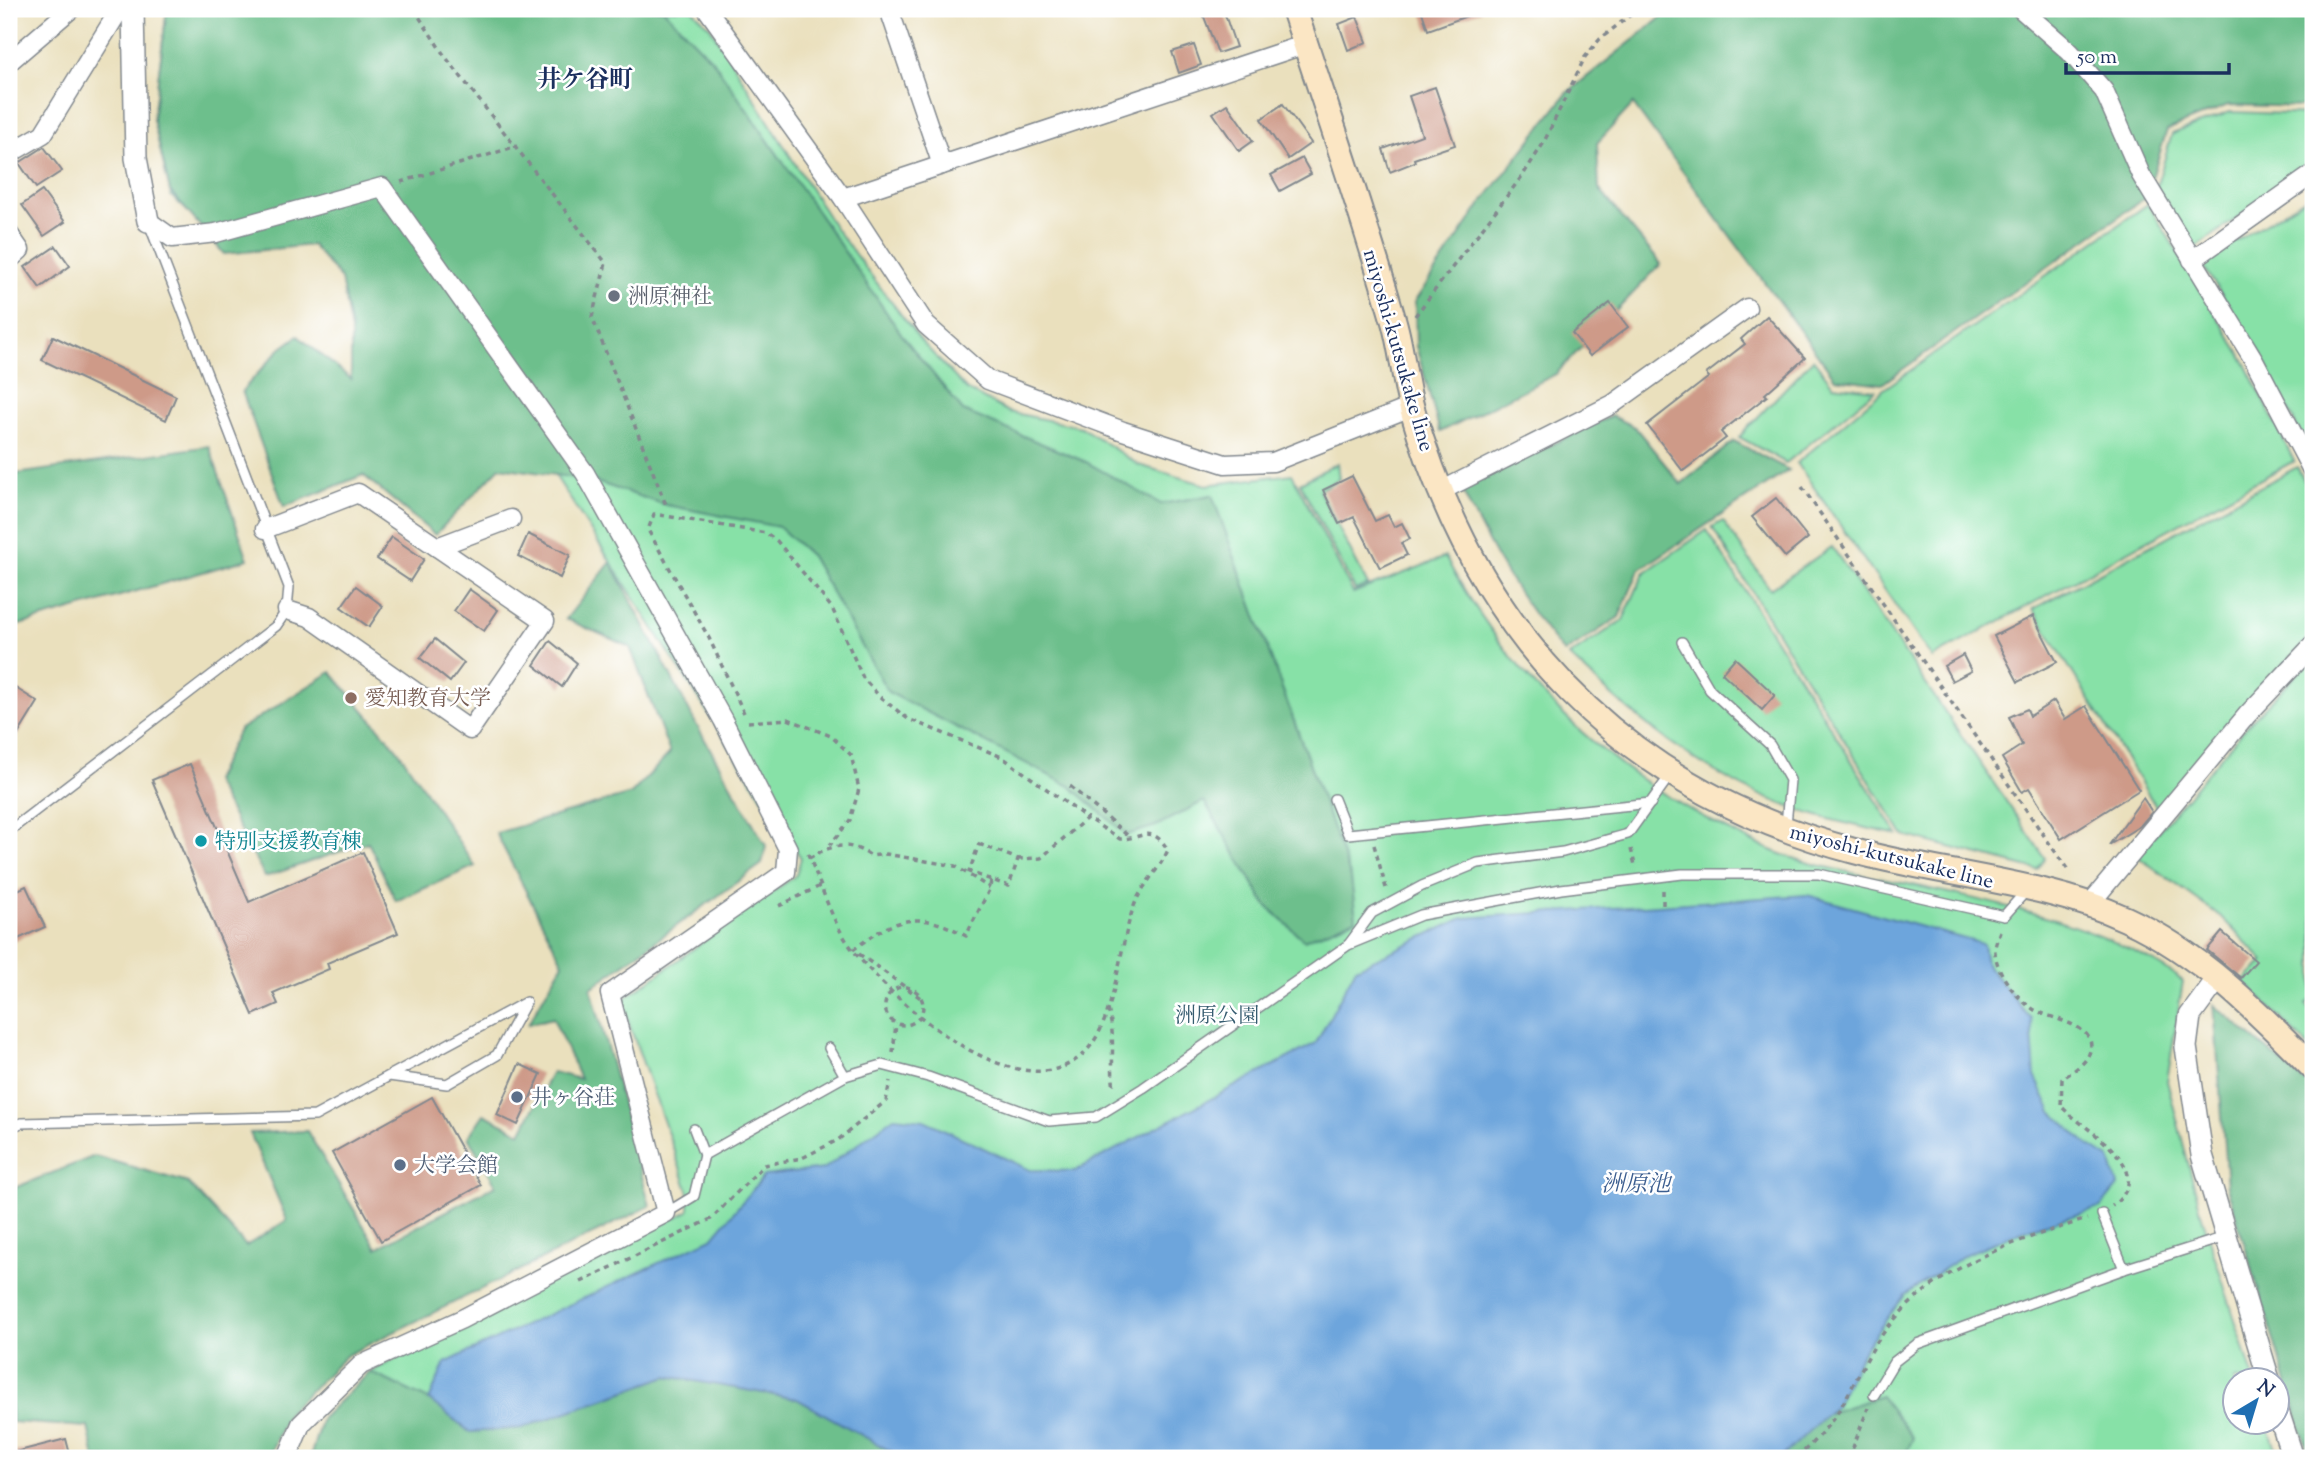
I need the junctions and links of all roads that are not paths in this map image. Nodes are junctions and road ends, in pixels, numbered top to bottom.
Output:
1 (71, 9) edge
2 (120, 9) edge
3 (132, 9) edge
4 (707, 9) edge
5 (889, 9) edge
6 (1294, 9) edge
7 (2021, 9) edge
8 (1306, 44) junction
9 (9, 62) edge
10 (9, 154) edge
11 (942, 165) junction
12 (2313, 174) edge
13 (843, 198) junction
14 (148, 221) junction
15 (9, 234) edge
16 (9, 260) edge
17 (2192, 260) junction
18 (1747, 308) dead end
19 (1411, 407) junction
20 (2313, 472) edge
21 (1441, 491) junction
22 (511, 519) dead end
23 (265, 529) junction
24 (437, 547) junction
25 (287, 610) junction
26 (1682, 642) dead end
27 (2313, 645) edge
28 (1671, 774) junction
29 (1334, 799) dead end
30 (1651, 803) junction
31 (9, 831) edge
32 (1786, 831) junction
33 (2027, 889) junction
34 (2089, 905) junction
35 (1348, 945) junction
36 (2218, 978) junction
37 (829, 1048) dead end
38 (2313, 1068) edge
39 (389, 1076) junction
40 (845, 1076) junction
41 (9, 1128) edge
42 (694, 1129) dead end
43 (704, 1155) junction
44 (666, 1213) junction
45 (2102, 1214) road end
46 (2225, 1237) junction
47 (2124, 1269) junction
48 (2265, 1366) edge
49 (1874, 1395) road end
50 (2286, 1436) edge
51 (287, 1458) edge
52 (2293, 1458) edge

1 - 9 street
2 - 10 street
3 - 14 street
4 - 13 street
5 - 11 street
6 - 8 main road, miyoshi-kutsukake line
7 - 17 street
8 - 11 street
8 - 19 main road, miyoshi-kutsukake line
11 - 13 street
12 - 17 street
13 - 19 street
14 - 23 lane
14 - 44 street
15 - 16 street
17 - 20 street
18 - 21 street
19 - 21 main road, miyoshi-kutsukake line
21 - 28 main road, miyoshi-kutsukake line
22 - 24 street
23 - 24 street
23 - 25 lane
24 - 25 street
25 - 31 lane
26 - 32 lane
27 - 34 street
28 - 30 lane
28 - 32 main road, miyoshi-kutsukake line
29 - 30 lane
30 - 35 lane
32 - 33 main road, miyoshi-kutsukake line
33 - 34 main road, miyoshi-kutsukake line
33 - 35 lane
34 - 36 main road, miyoshi-kutsukake line
35 - 40 lane
36 - 38 main road, miyoshi-kutsukake line
36 - 46 street
37 - 40 lane
39 - 39 lane
39 - 41 lane
40 - 43 lane
42 - 43 lane
43 - 44 lane
44 - 51 street
45 - 47 lane
46 - 47 lane
46 - 48 street
47 - 49 lane
50 - 52 street

